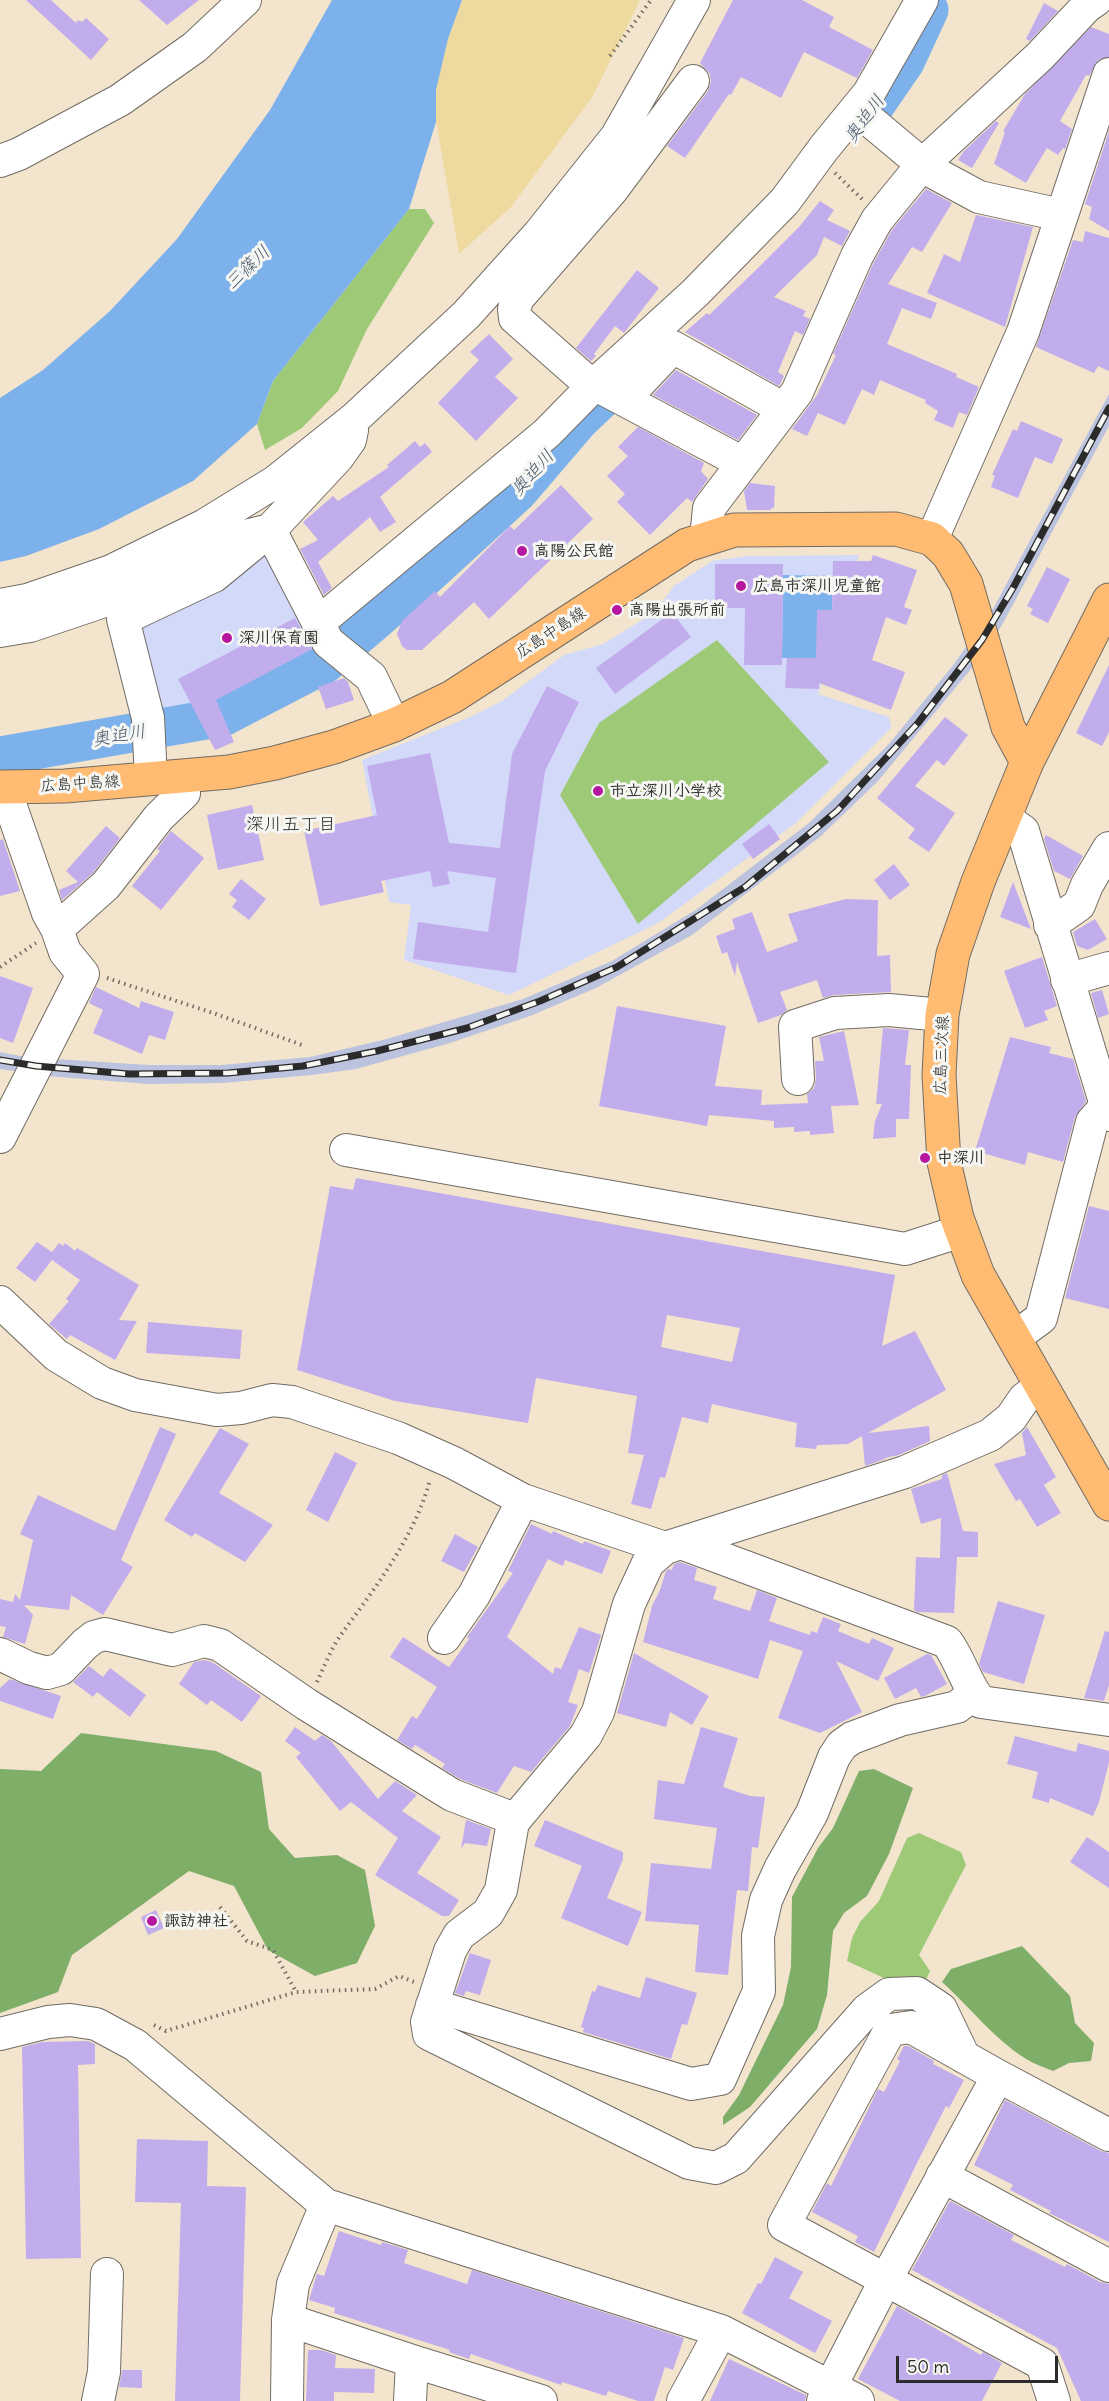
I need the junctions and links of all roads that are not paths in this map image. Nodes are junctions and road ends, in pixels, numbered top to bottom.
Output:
1 (246, 0) edge
2 (694, 0) edge
3 (922, 0) edge
4 (1096, 0) edge
5 (1109, 74) edge
6 (693, 81) dead end
7 (856, 109) junction
8 (0, 161) edge
9 (922, 165) junction
10 (1061, 215) junction
11 (609, 392) junction
12 (784, 409) junction
13 (355, 418) junction
14 (743, 463) junction
15 (270, 530) junction
16 (706, 538) junction
17 (932, 539) junction
18 (1109, 600) edge
19 (0, 605) edge
20 (318, 623) junction
21 (0, 631) edge
22 (394, 725) junction
23 (1027, 762) junction
24 (151, 764) junction
25 (183, 776) junction
26 (5, 787) edge
27 (1005, 818) junction
28 (1109, 848) edge
29 (1050, 925) junction
30 (57, 929) junction
31 (1109, 968) edge
32 (1067, 980) junction
33 (942, 1015) junction
34 (1102, 1068) edge
35 (798, 1079) dead end
36 (1108, 1111) edge
37 (0, 1137) edge
38 (346, 1150) dead end
39 (961, 1231) junction
40 (0, 1302) edge
41 (1014, 1338) junction
42 (1041, 1386) junction
43 (523, 1500) junction
44 (1109, 1504) edge
45 (673, 1546) junction
46 (444, 1638) dead end
47 (0, 1654) edge
48 (974, 1694) junction
49 (1109, 1720) edge
50 (513, 1822) junction
51 (434, 1998) junction
52 (0, 2034) edge
53 (964, 2057) junction
54 (998, 2076) junction
55 (1109, 2135) edge
56 (942, 2176) junction
57 (326, 2205) junction
58 (1109, 2266) edge
59 (107, 2274) dead end
60 (885, 2281) junction
61 (288, 2320) junction
62 (721, 2331) junction
63 (412, 2361) junction
64 (491, 2394) edge
65 (826, 2394) edge
66 (98, 2401) edge
67 (286, 2401) edge
68 (410, 2401) edge
69 (541, 2401) edge
70 (683, 2401) edge
71 (858, 2401) edge
72 (1054, 2401) edge

1 - 8 street
2 - 13 street
3 - 7 street
4 - 9 street
5 - 10 street
6 - 11 street
7 - 9 street
7 - 11 street
9 - 10 street
9 - 12 street
10 - 17 street
11 - 12 street
11 - 14 street
11 - 20 street
12 - 14 street
13 - 15 street
13 - 19 street
14 - 16 street
15 - 20 street
15 - 21 street
15 - 24 street
16 - 17 main road, 広島中島線
16 - 22 main road, 広島中島線
17 - 23 main road
18 - 23 main road, 広島三次線
20 - 22 street
22 - 25 main road, 広島中島線
23 - 27 main road, 広島三次線
24 - 25 main road, 広島中島線
24 - 26 main road, 広島中島線
25 - 30 street
26 - 30 street
27 - 29 street
27 - 33 main road, 広島三次線
28 - 29 street
29 - 32 street
30 - 37 street
31 - 32 street
32 - 34 street
33 - 35 street
33 - 39 main road, 広島三次線
34 - 36 street
36 - 41 street
38 - 39 street
39 - 41 main road, 広島三次線
40 - 43 street
41 - 42 main road, 広島三次線
42 - 44 main road, 広島三次線
42 - 45 street
43 - 45 street
43 - 46 street
45 - 48 street
45 - 50 street
47 - 50 street
48 - 49 street
48 - 51 street
50 - 51 street
51 - 53 street
52 - 57 street
53 - 54 street
53 - 60 street
54 - 55 street
54 - 56 street
56 - 58 street
56 - 60 street
57 - 61 street
57 - 62 street
59 - 66 street
60 - 65 street
60 - 72 street
61 - 63 street
61 - 67 street
62 - 65 street
62 - 70 street
63 - 64 street
63 - 68 street
64 - 69 street
65 - 71 street

